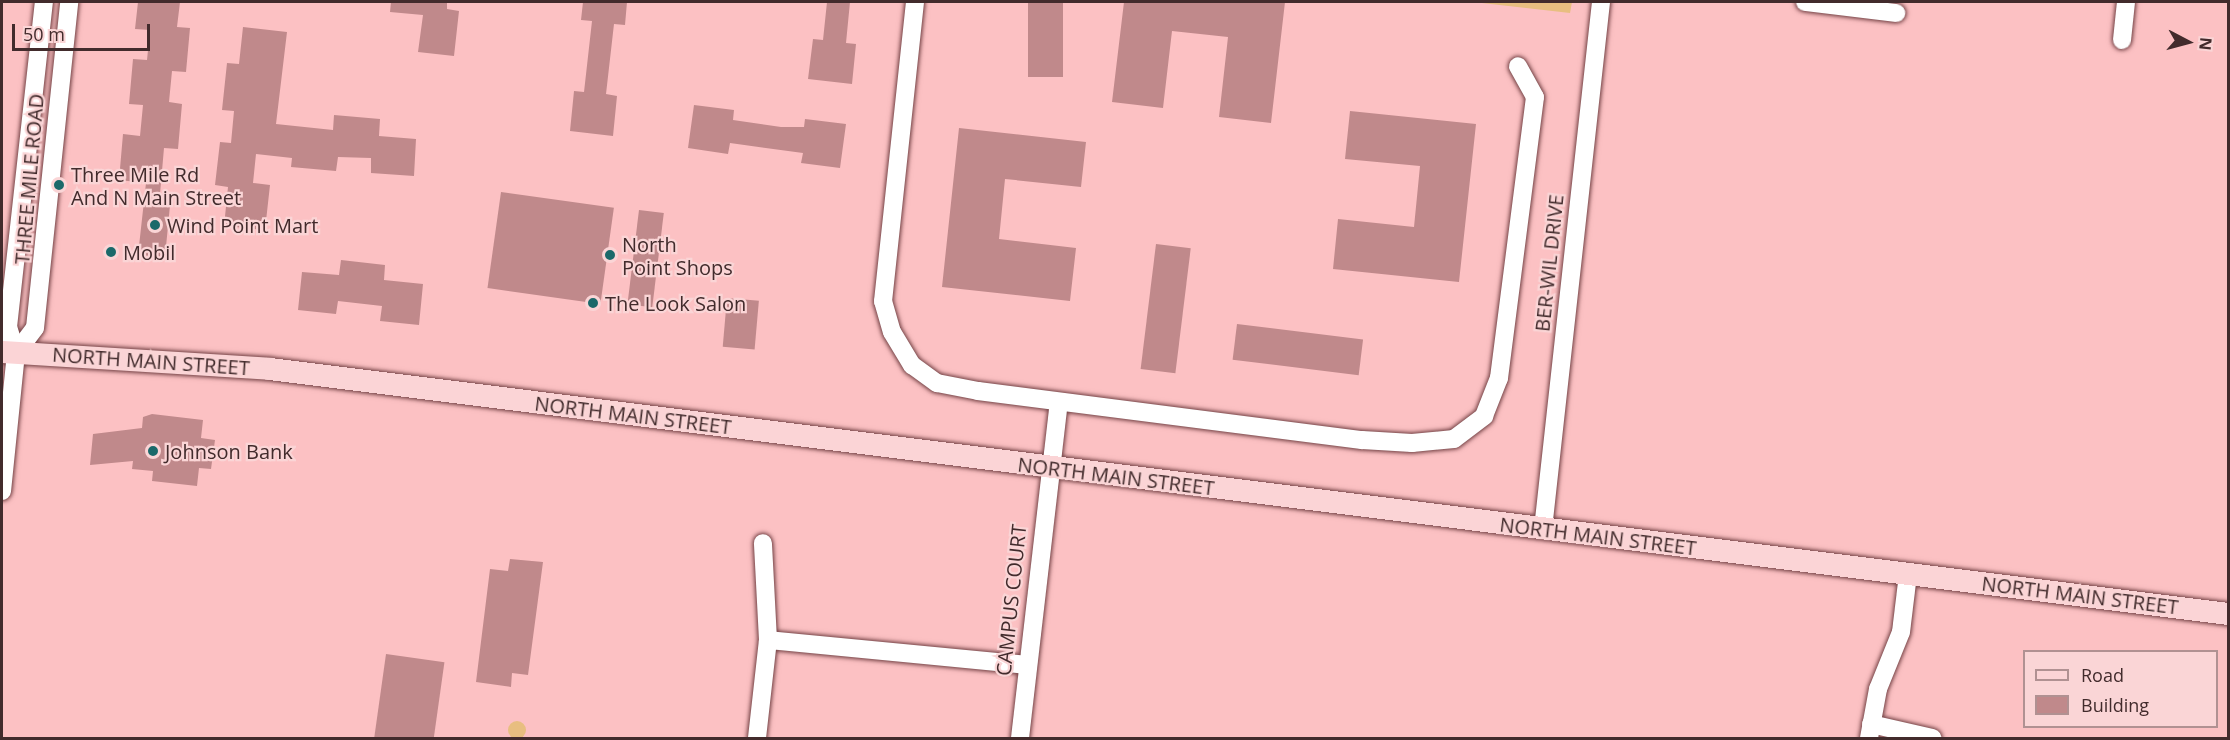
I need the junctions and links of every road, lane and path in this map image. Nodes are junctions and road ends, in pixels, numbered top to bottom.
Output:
1 (44, 2) edge
2 (69, 2) edge
3 (915, 2) edge
4 (1600, 2) edge
5 (1805, 2) edge
6 (2126, 2) edge
7 (1896, 13) dead end
8 (2122, 40) dead end
9 (1518, 66) dead end
10 (9, 353) edge
11 (1059, 402) junction
12 (1049, 467) junction
13 (2, 491) edge
14 (1543, 529) junction
15 (763, 543) dead end
16 (1908, 574) junction
17 (2229, 614) edge
18 (768, 640) junction
19 (1027, 665) junction
20 (1870, 731) edge
21 (757, 738) edge
22 (1020, 738) edge
23 (1932, 738) edge

1 - 10 street, THREE MILE ROAD
2 - 10 street, THREE MILE ROAD
3 - 11 street
4 - 14 street, BER-WIL DRIVE
5 - 7 street
6 - 8 street
9 - 11 street
10 - 12 main road, NORTH MAIN STREET
10 - 13 street, THREE MILE ROAD
11 - 12 street, CAMPUS COURT
12 - 14 main road, NORTH MAIN STREET
12 - 19 street, CAMPUS COURT
14 - 16 main road, NORTH MAIN STREET
15 - 18 street
16 - 17 main road, NORTH MAIN STREET
16 - 20 street
18 - 19 street
18 - 21 street
19 - 22 street, CAMPUS COURT
20 - 23 street

